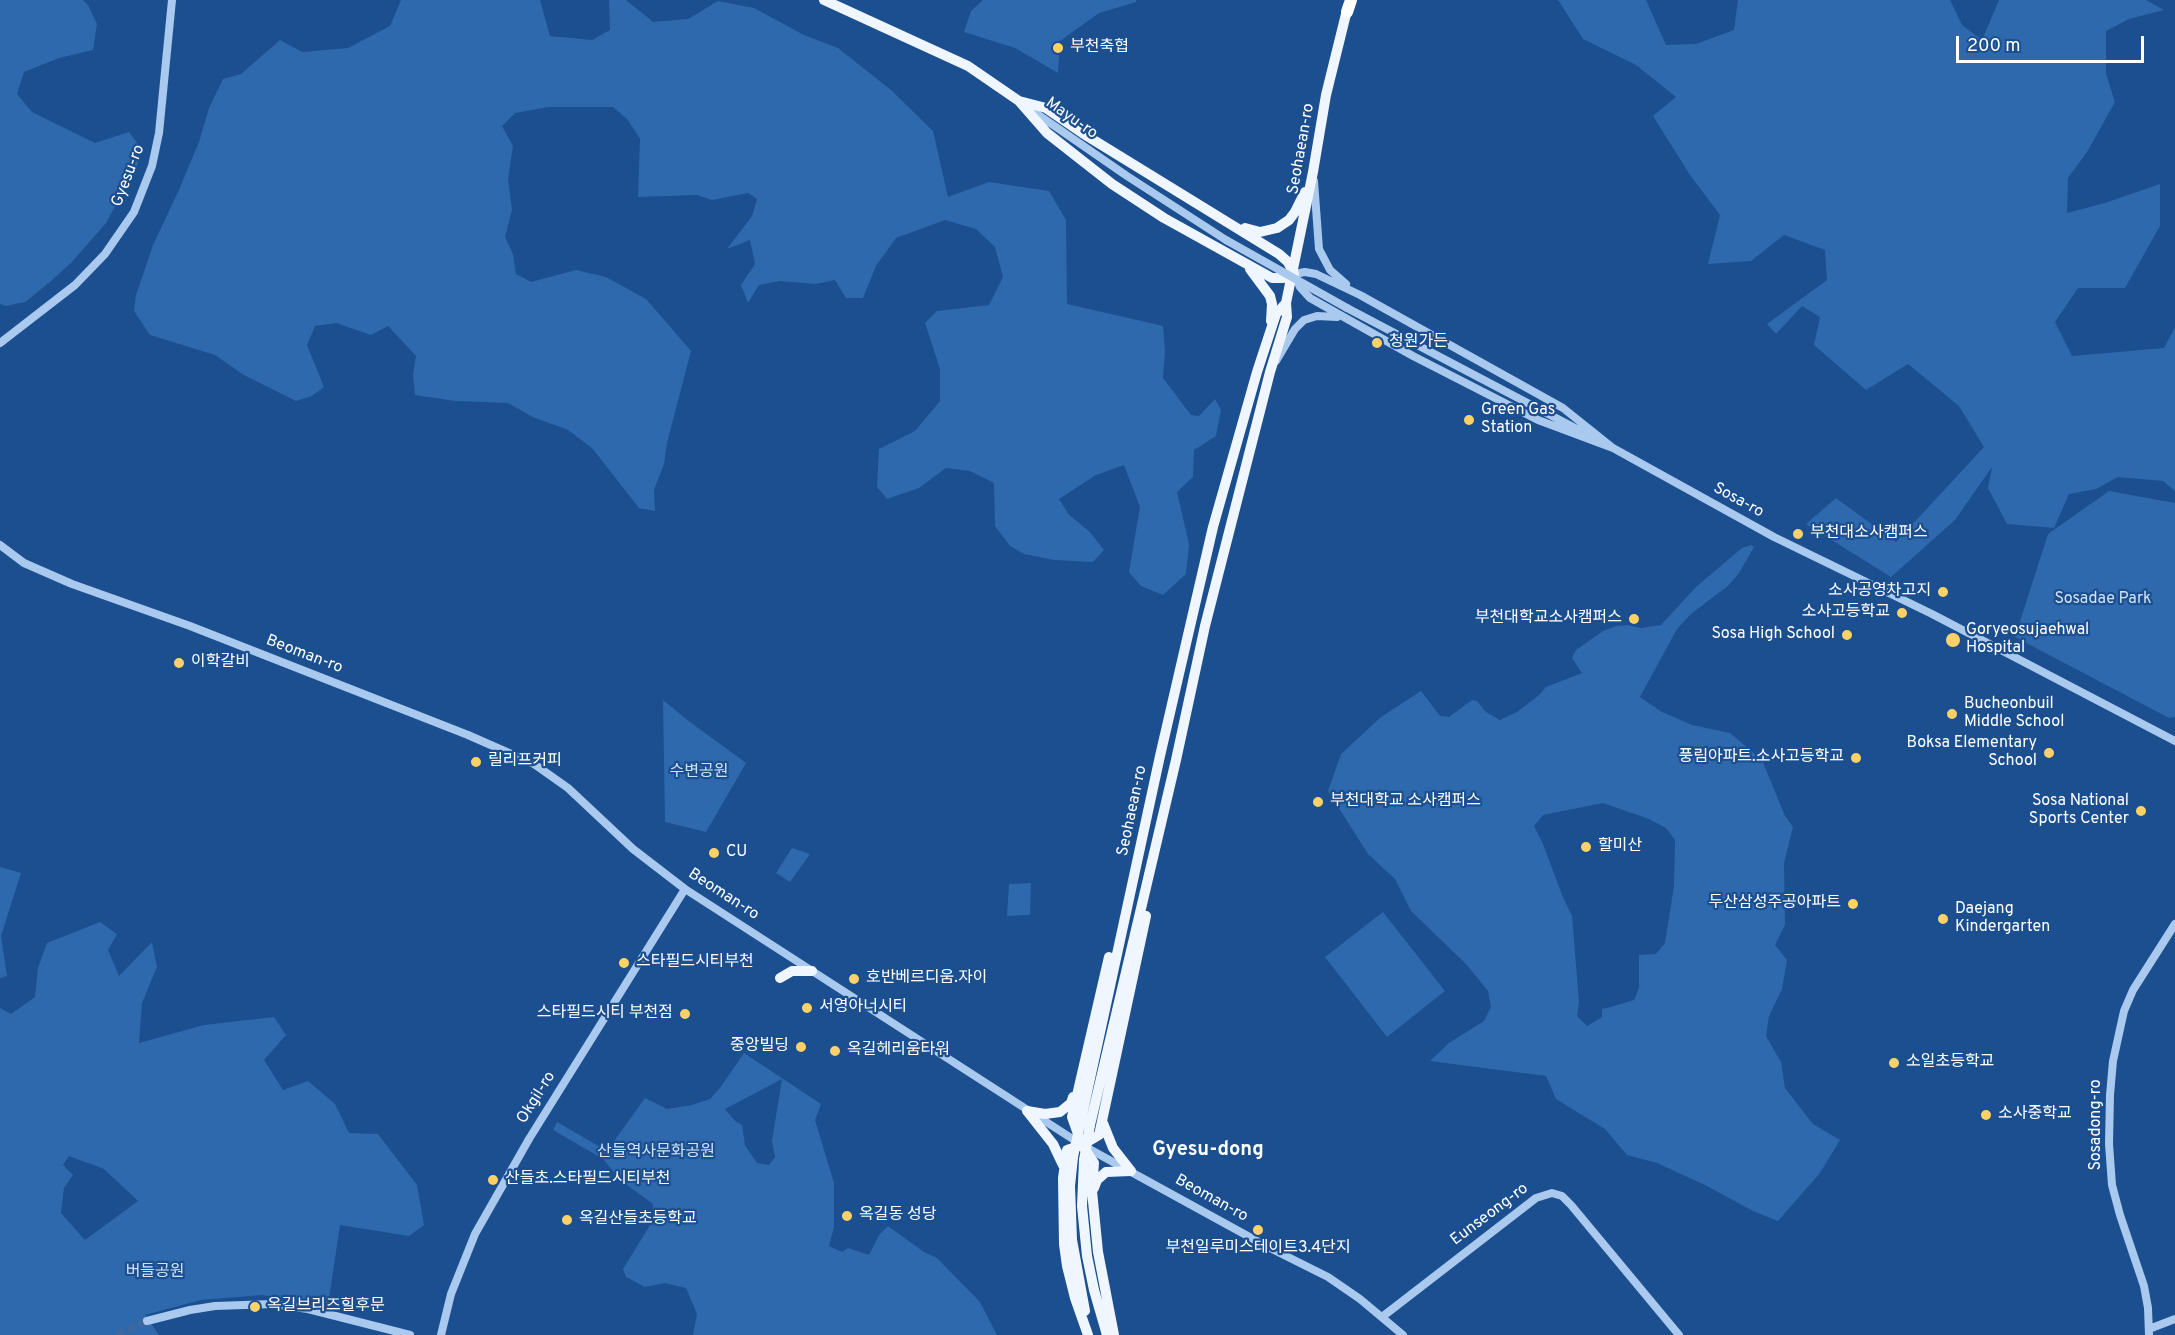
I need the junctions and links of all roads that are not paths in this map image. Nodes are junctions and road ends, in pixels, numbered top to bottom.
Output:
1 (172, 0) edge
2 (824, 0) edge
3 (1349, 3) edge
4 (1019, 101) junction
5 (1313, 172) junction
6 (1209, 210) junction
7 (1246, 264) junction
8 (1293, 276) junction
9 (1360, 295) junction
10 (1286, 303) junction
11 (1346, 319) junction
12 (1270, 331) junction
13 (0, 343) edge
14 (1270, 372) junction
15 (1613, 448) junction
16 (0, 544) edge
17 (2175, 741) edge
18 (1141, 841) junction
19 (1156, 845) junction
20 (685, 889) junction
21 (2175, 924) edge
22 (812, 971) junction
23 (780, 978) dead end
24 (1077, 1089) junction
25 (1027, 1111) junction
26 (1102, 1120) junction
27 (1085, 1123) junction
28 (1082, 1145) junction
29 (1078, 1159) junction
30 (1064, 1167) junction
31 (1131, 1171) junction
32 (1092, 1191) junction
33 (1382, 1317) junction
34 (2175, 1319) edge
35 (147, 1321) tunnel mouth
36 (2149, 1332) edge
37 (410, 1335) edge
38 (441, 1335) edge
39 (1090, 1335) edge
40 (1107, 1335) edge
41 (1114, 1335) edge
42 (1403, 1335) edge
43 (1679, 1335) edge

1 - 13 street, Gyesu-ro
2 - 4 main road, Mayu-ro
3 - 5 main road, Seohaean-ro
4 - 6 main road
4 - 7 main road
4 - 8 street, Mayu-ro, bridge
5 - 6 main road
5 - 8 main road, Seohaean-ro
5 - 9 street
6 - 8 main road
7 - 8 main road
7 - 12 main road
8 - 9 street
8 - 10 main road, Seohaean-ro
8 - 11 street
8 - 15 street, Sosa-ro, bridge
9 - 15 street
10 - 12 main road, Seohaean-ro
10 - 14 main road, Seohaean-ro
11 - 14 street
11 - 15 street
12 - 18 main road, Seohaean-ro
14 - 19 main road, Seohaean-ro
15 - 17 street, Sosa-ro
16 - 20 street, Beoman-ro
18 - 24 main road
18 - 27 main road, Seohaean-ro
19 - 26 main road
19 - 27 main road, Seohaean-ro
20 - 22 street, Beoman-ro
20 - 38 street, Okgil-ro
21 - 36 street, Sosadong-ro
22 - 23 main road
22 - 25 street, Beoman-ro
24 - 25 main road
24 - 28 main road
25 - 28 street, Beoman-ro
25 - 30 main road
26 - 28 main road
26 - 31 main road
27 - 29 main road, Seohaean-ro, bridge
28 - 30 main road
28 - 31 street, Beoman-ro
28 - 32 main road
29 - 39 main road, Seohaean-ro
29 - 40 main road, Seohaean-ro
30 - 39 main road
31 - 32 main road
31 - 33 street, Beoman-ro
32 - 41 main road
33 - 42 street, Beoman-ro
33 - 43 street, Eunseong-ro
34 - 36 street
35 - 37 street

